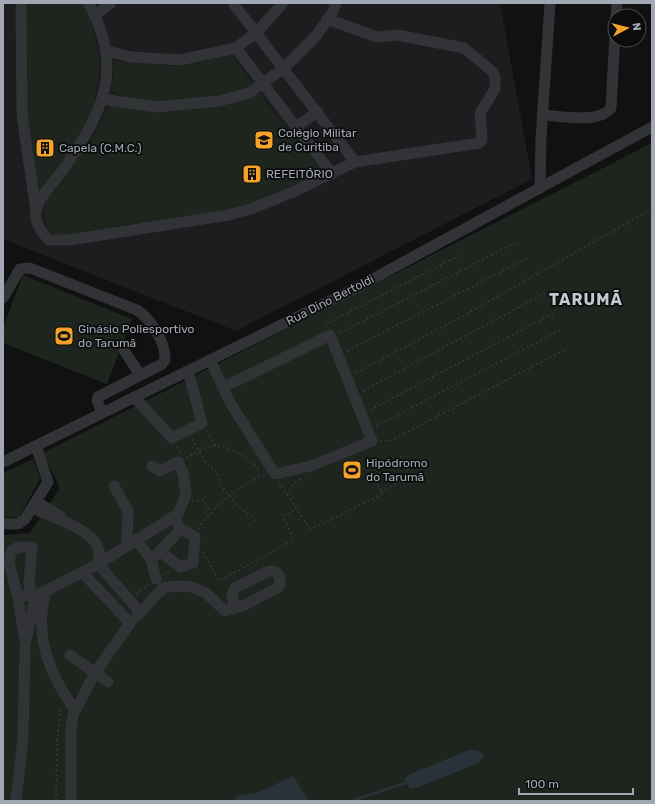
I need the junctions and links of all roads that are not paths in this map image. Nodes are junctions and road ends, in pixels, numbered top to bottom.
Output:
1 (21, 3) edge
2 (88, 3) edge
3 (111, 3) edge
4 (233, 3) edge
5 (283, 3) edge
6 (336, 3) edge
7 (550, 3) edge
8 (94, 15) junction
9 (327, 19) junction
10 (256, 33) junction
11 (236, 48) junction
12 (614, 48) edge
13 (107, 50) junction
14 (284, 68) junction
15 (263, 84) junction
16 (102, 98) junction
17 (318, 112) junction
18 (542, 115) junction
19 (295, 127) junction
20 (652, 127) edge
21 (355, 162) junction
22 (332, 174) junction
23 (540, 188) junction
24 (36, 211) junction
25 (3, 298) edge
26 (124, 350) dead end
27 (211, 360) junction
28 (188, 371) junction
29 (140, 375) junction
30 (226, 386) junction
31 (134, 397) junction
32 (102, 413) junction
33 (36, 446) junction
34 (3, 462) edge
35 (152, 466) dead end
36 (114, 486) dead end
37 (35, 505) junction
38 (173, 517) junction
39 (3, 524) edge
40 (181, 529) junction
41 (131, 543) junction
42 (99, 551) junction
43 (160, 551) junction
44 (114, 553) junction
45 (151, 559) junction
46 (98, 564) junction
47 (83, 573) junction
48 (156, 579) dead end
49 (46, 592) junction
50 (32, 596) junction
51 (18, 597) junction
52 (238, 607) dead end
53 (140, 612) junction
54 (130, 623) junction
55 (25, 644) junction
56 (70, 655) dead end
57 (95, 673) junction
58 (108, 682) dead end
59 (75, 710) junction
60 (16, 801) edge
61 (71, 801) edge

1 - 24 street
2 - 8 street
3 - 8 street
4 - 10 street
5 - 10 street
6 - 9 street
7 - 18 street
8 - 13 street
9 - 14 street
9 - 21 street
10 - 11 street
10 - 14 street
11 - 13 street
11 - 15 street
12 - 18 street
13 - 16 street
14 - 15 street
14 - 17 street
15 - 16 street
15 - 19 street
16 - 24 street
17 - 19 street
17 - 21 street
18 - 23 street
19 - 22 street
20 - 23 street, Rua Dino Bertoldi
21 - 22 street
22 - 24 street
23 - 27 street, Rua Dino Bertoldi
25 - 29 street
26 - 29 street
27 - 28 street, Rua Dino Bertoldi
27 - 30 street
28 - 31 street, Rua Dino Bertoldi
28 - 31 street
29 - 32 street
30 - 30 street
31 - 32 street, Rua Dino Bertoldi
32 - 33 street, Rua Dino Bertoldi
33 - 34 street, Rua Dino Bertoldi
33 - 37 street
35 - 38 street
36 - 41 street
37 - 39 street
37 - 42 street
38 - 40 street
38 - 41 street
40 - 43 street
40 - 43 street
41 - 44 street
41 - 45 street
42 - 44 street
42 - 46 street
43 - 45 street
44 - 46 street
45 - 48 street
46 - 47 street
46 - 53 street
47 - 49 street
47 - 54 street
49 - 50 street
49 - 59 street
50 - 51 street
50 - 51 street
50 - 55 street
51 - 55 street
52 - 53 street
53 - 54 street
54 - 57 street
55 - 60 street
56 - 57 street
57 - 58 street
57 - 59 street
59 - 61 street

